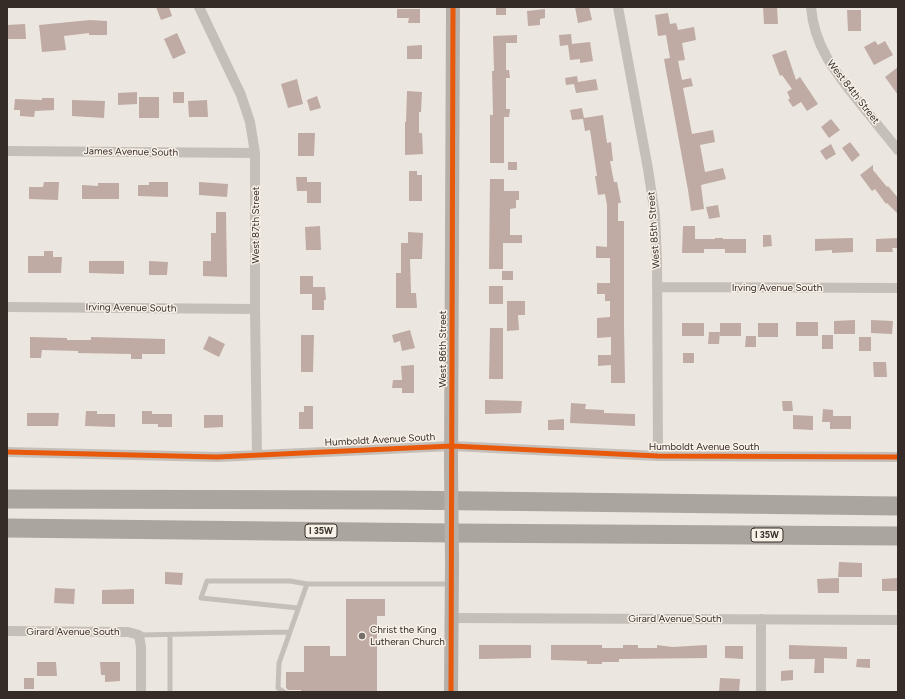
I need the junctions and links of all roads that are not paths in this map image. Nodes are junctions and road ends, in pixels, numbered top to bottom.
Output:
1 (199, 7) edge
2 (453, 7) edge
3 (618, 7) edge
4 (810, 7) edge
5 (898, 150) edge
6 (7, 151) edge
7 (255, 153) junction
8 (657, 287) junction
9 (898, 288) edge
10 (7, 307) edge
11 (255, 309) junction
12 (452, 446) junction
13 (7, 452) edge
14 (257, 455) junction
15 (658, 456) junction
16 (898, 457) edge
17 (7, 499) edge
18 (898, 506) edge
19 (7, 528) edge
20 (898, 536) edge
21 (307, 584) junction
22 (452, 584) junction
23 (298, 608) junction
24 (452, 618) junction
25 (761, 619) junction
26 (898, 620) edge
27 (7, 631) edge
28 (289, 632) junction
29 (139, 635) junction
30 (170, 635) junction
31 (141, 692) edge
32 (170, 692) edge
33 (284, 692) edge
34 (451, 692) edge
35 (761, 692) edge

1 - 7 street, West 87th Street
2 - 12 street, West 86th Street
3 - 8 street, West 85th Street
4 - 5 street, West 84th Street
6 - 7 street, James Avenue South
7 - 11 street, West 87th Street
8 - 9 street, Irving Avenue South
8 - 15 street, West 85th Street
10 - 11 street, Irving Avenue South
11 - 14 street, West 87th Street
12 - 14 street, Humboldt Avenue South
12 - 15 street, Humboldt Avenue South
12 - 22 street, West 86th Street, bridge
13 - 14 street, Humboldt Avenue South
15 - 16 street, Humboldt Avenue South
17 - 18 highway
19 - 20 highway, I 35W
21 - 22 lane
21 - 23 lane
21 - 23 lane
22 - 24 street, West 86th Street
23 - 28 lane
24 - 25 street, Girard Avenue South
24 - 34 street, West 86th Street
25 - 26 street, Girard Avenue South
25 - 35 street
27 - 29 street, Girard Avenue South
28 - 30 lane
28 - 33 lane
29 - 30 lane
29 - 31 street
30 - 32 lane

